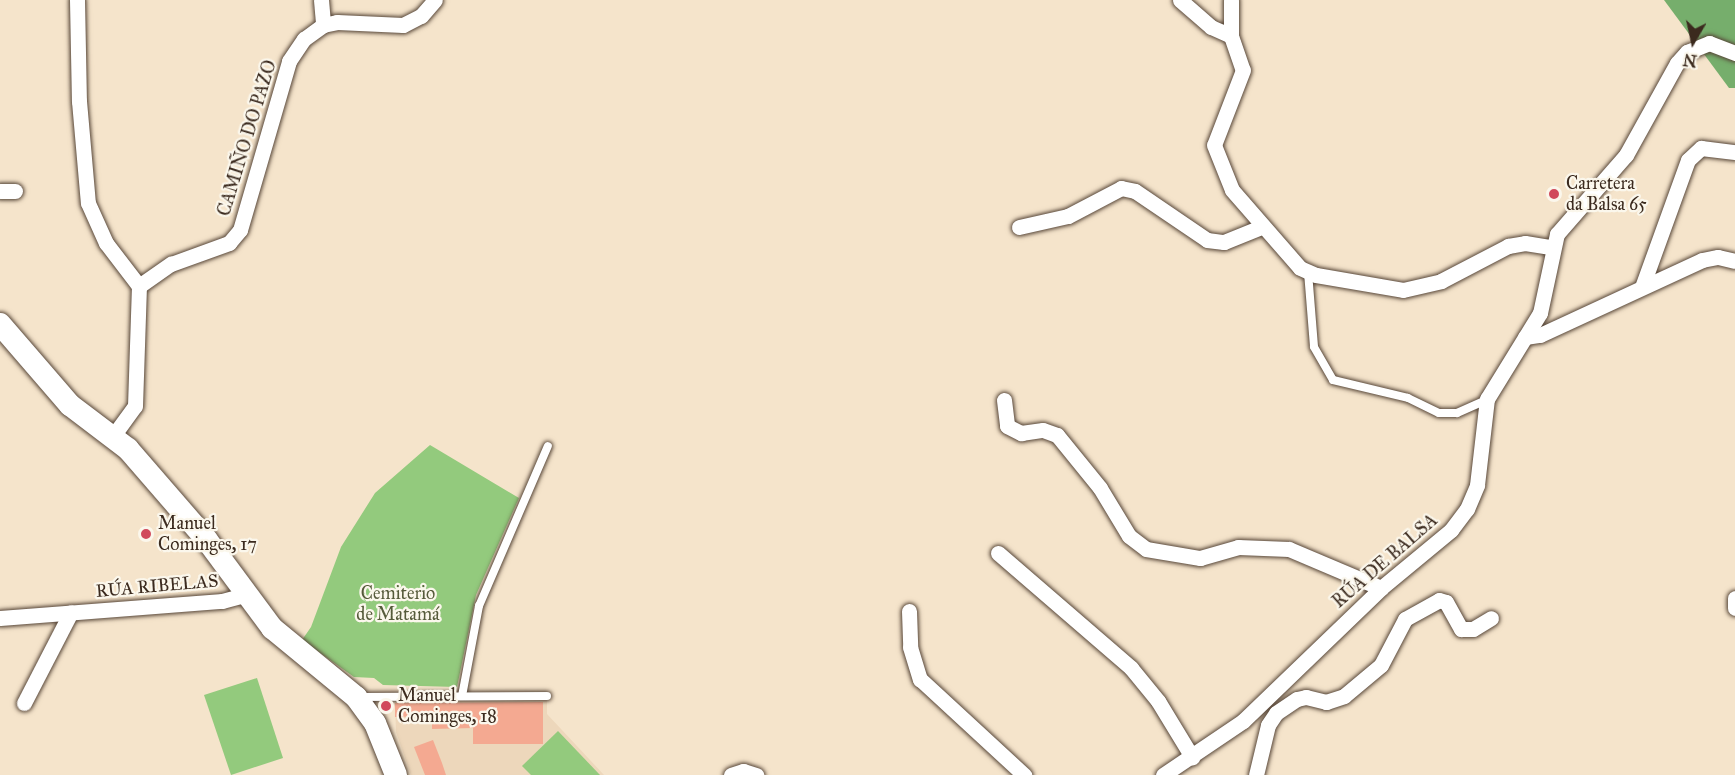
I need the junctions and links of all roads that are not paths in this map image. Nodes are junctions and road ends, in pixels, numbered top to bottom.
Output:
1 (77, 0) edge
2 (321, 0) edge
3 (435, 0) edge
4 (1180, 0) edge
5 (1231, 0) edge
6 (323, 25) junction
7 (1231, 36) junction
8 (1735, 53) edge
9 (1735, 152) edge
10 (1019, 227) dead end
11 (1261, 227) junction
12 (1551, 247) junction
13 (1735, 261) edge
14 (1308, 272) junction
15 (139, 286) junction
16 (1642, 287) junction
17 (0, 324) edge
18 (1525, 337) junction
19 (1487, 399) junction
20 (1004, 400) dead end
21 (113, 435) junction
22 (548, 446) dead end
23 (998, 553) dead end
24 (1381, 588) junction
25 (245, 595) junction
26 (1735, 598) edge
27 (1735, 608) edge
28 (909, 611) dead end
29 (71, 612) junction
30 (0, 618) edge
31 (1491, 618) dead end
32 (1272, 694) junction
33 (462, 696) junction
34 (547, 696) dead end
35 (356, 697) junction
36 (1306, 697) junction
37 (24, 703) dead end
38 (1192, 757) junction
39 (396, 775) edge
40 (731, 775) edge
41 (756, 775) edge
42 (1024, 775) edge
43 (1163, 775) edge
44 (1256, 775) edge

1 - 15 street
2 - 6 street
3 - 6 street
4 - 7 street
5 - 7 street
6 - 15 street, CAMIÑO DO PAZO
7 - 11 street
8 - 12 street, RÚA DE BALSA
9 - 16 street
10 - 11 street
11 - 14 street
12 - 14 street
12 - 18 street, RÚA DE BALSA
13 - 16 street
14 - 19 lane
15 - 21 street
16 - 18 street
17 - 21 street
18 - 19 street, RÚA DE BALSA
19 - 24 street, RÚA DE BALSA
20 - 24 street
21 - 25 street
22 - 33 lane
23 - 38 street
24 - 32 street, RÚA DE BALSA
25 - 29 street, RÚA RIBELAS
25 - 35 street
26 - 27 street
28 - 42 street
29 - 30 street, RÚA RIBELAS
29 - 37 street
31 - 36 street
32 - 36 street
32 - 38 street, RÚA DE BALSA
33 - 34 lane
33 - 35 lane
35 - 39 street
36 - 44 street
38 - 43 street, RÚA DE BALSA
40 - 41 street

